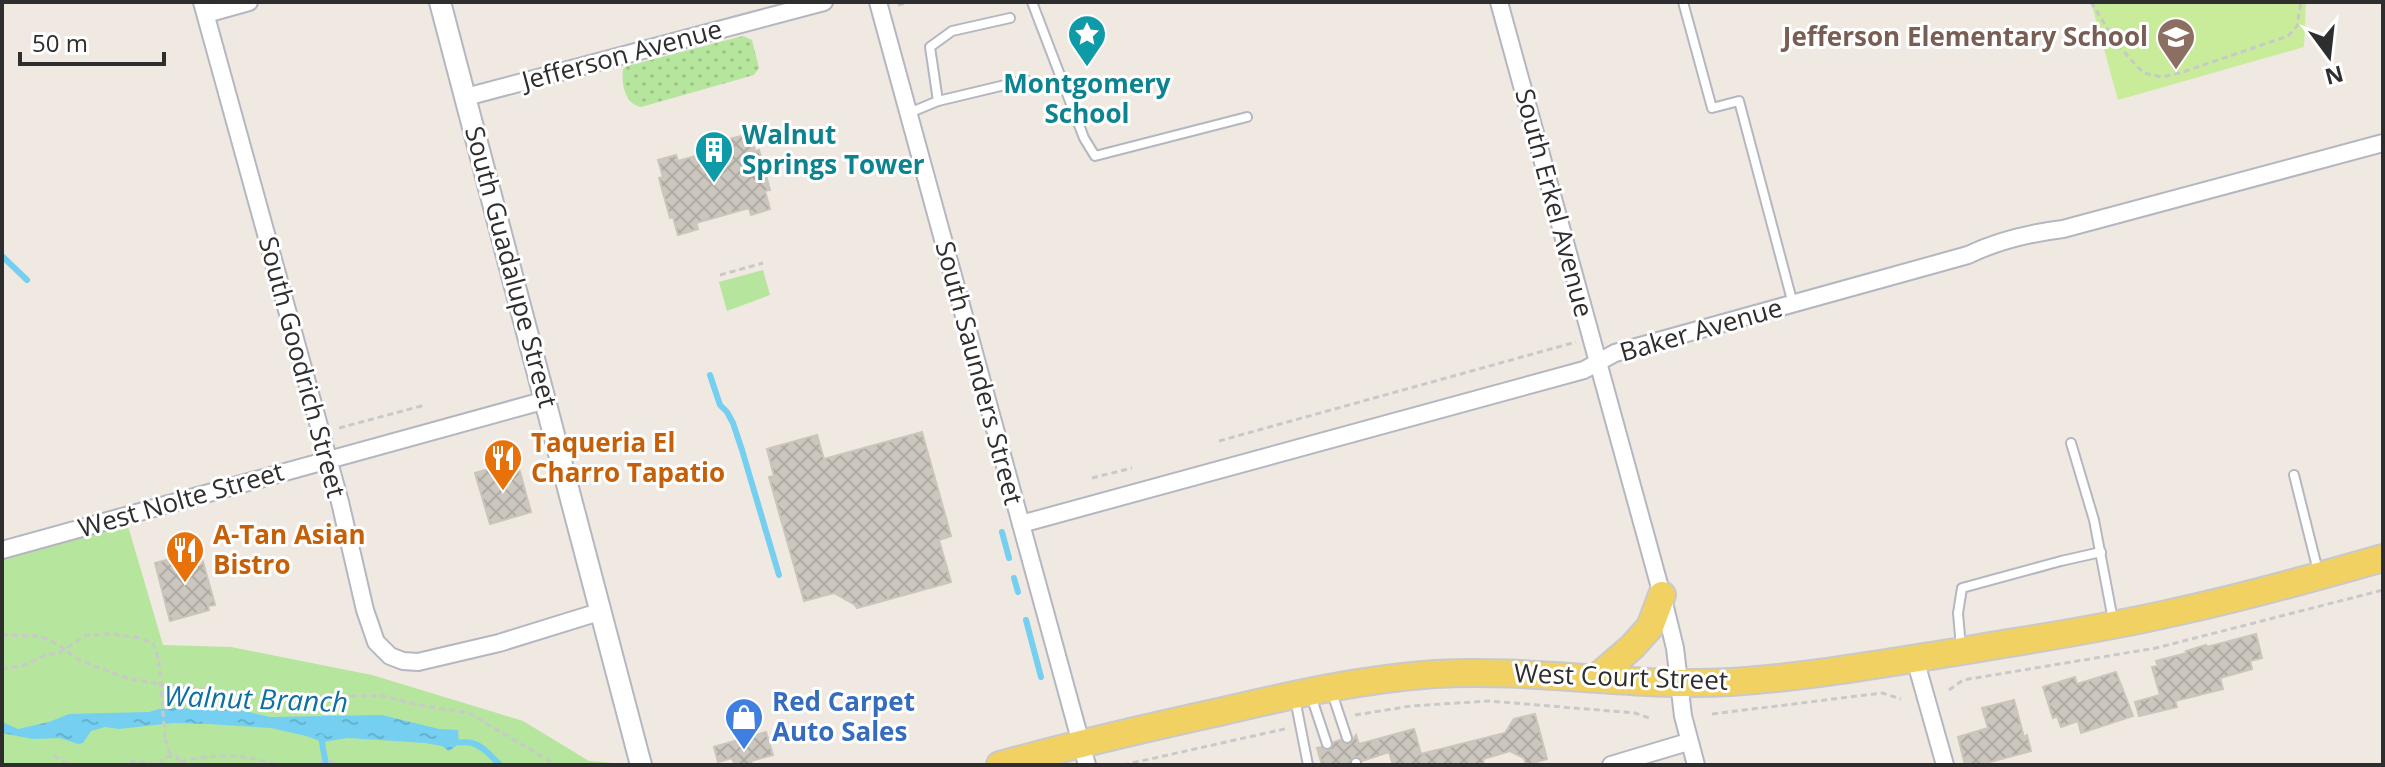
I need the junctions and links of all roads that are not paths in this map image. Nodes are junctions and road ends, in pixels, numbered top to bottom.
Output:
1 (249, 2) edge
2 (440, 2) edge
3 (824, 2) edge
4 (878, 2) edge
5 (1032, 2) edge
6 (1499, 2) edge
7 (1683, 2) edge
8 (204, 8) edge
9 (1010, 18) dead end
10 (1026, 80) dead end
11 (466, 97) junction
12 (938, 101) junction
13 (908, 113) junction
14 (1247, 117) dead end
15 (2383, 143) edge
16 (1793, 304) junction
17 (1598, 362) junction
18 (546, 400) junction
19 (2071, 443) dead end
20 (327, 459) junction
21 (2294, 475) dead end
22 (1021, 524) junction
23 (2, 550) edge
24 (2101, 552) junction
25 (2383, 558) edge
26 (2320, 576) junction
27 (1662, 595) junction
28 (599, 612) junction
29 (2114, 625) junction
30 (1961, 651) junction
31 (1915, 659) junction
32 (1596, 678) junction
33 (1680, 683) junction
34 (1311, 691) junction
35 (1347, 738) dead end
36 (1688, 742) junction
37 (1327, 744) dead end
38 (1084, 754) edge
39 (641, 765) edge
40 (1000, 765) edge
41 (1308, 765) edge
42 (1611, 765) edge
43 (1696, 765) edge
44 (1945, 765) edge

1 - 8 street
2 - 11 street, South Guadalupe Street
3 - 11 street, Jefferson Avenue
4 - 13 street, South Saunders Street
5 - 14 lane
6 - 17 street, South Erkel Avenue
7 - 16 lane
8 - 20 street, South Goodrich Street
9 - 12 lane
10 - 12 lane
11 - 18 street, South Guadalupe Street
12 - 13 lane
13 - 22 street, South Saunders Street
15 - 16 street, Baker Avenue
16 - 17 street, Baker Avenue
17 - 22 street, Baker Avenue
17 - 27 street, South Erkel Avenue
18 - 20 street, West Nolte Street
18 - 28 street, South Guadalupe Street
19 - 24 lane
20 - 23 street, West Nolte Street
20 - 28 street, South Goodrich Street
21 - 26 lane
22 - 38 street, South Saunders Street
24 - 29 lane
24 - 30 lane
25 - 26 main road, West Court Street
26 - 29 main road, West Court Street
27 - 32 main road
27 - 33 street, South Erkel Avenue
28 - 39 street, South Guadalupe Street
29 - 30 main road, West Court Street
30 - 31 main road, West Court Street
31 - 33 main road, West Court Street
31 - 44 street
32 - 33 main road, West Court Street
32 - 34 main road, West Court Street
33 - 36 street, South Erkel Avenue
34 - 35 lane
34 - 37 lane
34 - 38 main road, West Court Street
34 - 41 lane
36 - 42 street
36 - 43 street, South Erkel Avenue
38 - 40 main road, West Court Street

